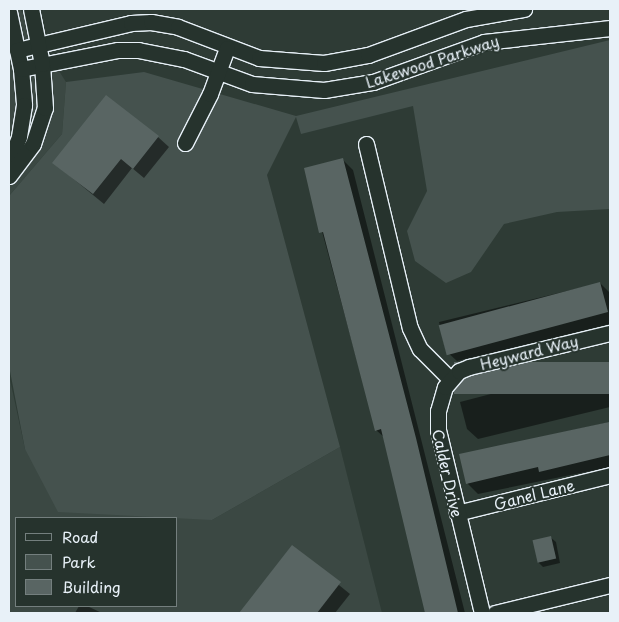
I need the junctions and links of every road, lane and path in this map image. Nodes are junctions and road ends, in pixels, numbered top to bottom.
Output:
1 (31, 9) edge
2 (524, 9) edge
3 (9, 12) edge
4 (610, 28) edge
5 (38, 43) junction
6 (226, 48) junction
7 (17, 50) junction
8 (42, 64) junction
9 (21, 69) junction
10 (218, 73) junction
11 (185, 143) dead end
12 (366, 144) dead end
13 (9, 162) edge
14 (9, 176) edge
15 (610, 333) edge
16 (450, 378) junction
17 (610, 474) edge
18 (458, 513) junction
19 (610, 585) edge
20 (482, 613) edge
21 (495, 613) edge

1 - 5 street
2 - 6 street, Lakewood Parkway
3 - 7 street
4 - 10 street, Lakewood Parkway
5 - 6 street, Lakewood Parkway
5 - 7 street, Lakewood Parkway
5 - 8 street
6 - 10 street
7 - 9 street
8 - 9 street, Lakewood Parkway
8 - 10 street, Lakewood Parkway
8 - 14 street
9 - 13 street
10 - 11 street
12 - 16 street
15 - 16 street, Heyward Way
16 - 18 street, Calder Drive
17 - 18 street, Ganel Lane
18 - 20 street, Calder Drive
19 - 21 street

